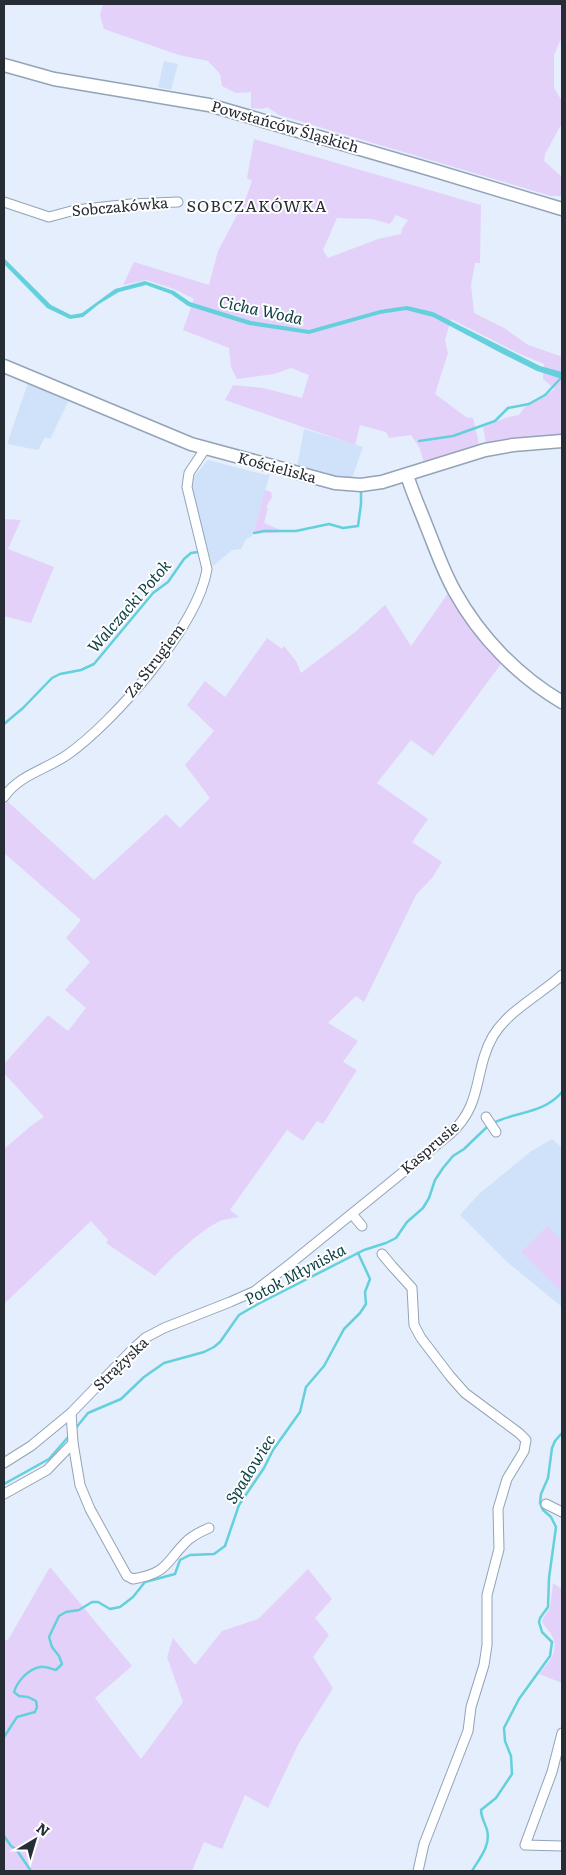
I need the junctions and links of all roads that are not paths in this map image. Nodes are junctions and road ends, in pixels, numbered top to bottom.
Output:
1 (4, 65) edge
2 (4, 202) edge
3 (178, 202) dead end
4 (562, 210) edge
5 (4, 366) edge
6 (562, 441) edge
7 (205, 449) junction
8 (407, 475) junction
9 (562, 702) edge
10 (4, 797) edge
11 (562, 975) edge
12 (486, 1117) dead end
13 (496, 1132) dead end
14 (352, 1214) junction
15 (362, 1226) dead end
16 (382, 1254) dead end
17 (255, 1291) joint
18 (71, 1413) junction
19 (72, 1440) junction
20 (4, 1463) edge
21 (4, 1494) edge
22 (546, 1504) dead end
23 (562, 1512) edge
24 (209, 1528) dead end
25 (562, 1733) edge
26 (562, 1846) edge
27 (418, 1871) edge

1 - 4 street, Powstańców Śląskich
2 - 3 street, Sobczakówka
5 - 7 street, Kościeliska
6 - 8 street, Kościeliska
7 - 8 street, Kościeliska
7 - 10 street, Za Strugiem
8 - 9 street
11 - 14 street, Kasprusie
12 - 13 street
14 - 15 street
14 - 17 street, Kasprusie
16 - 27 street
17 - 18 street, Strążyska
18 - 19 street
18 - 20 street, Strążyska
19 - 21 street
19 - 24 street
22 - 23 street
25 - 26 street

